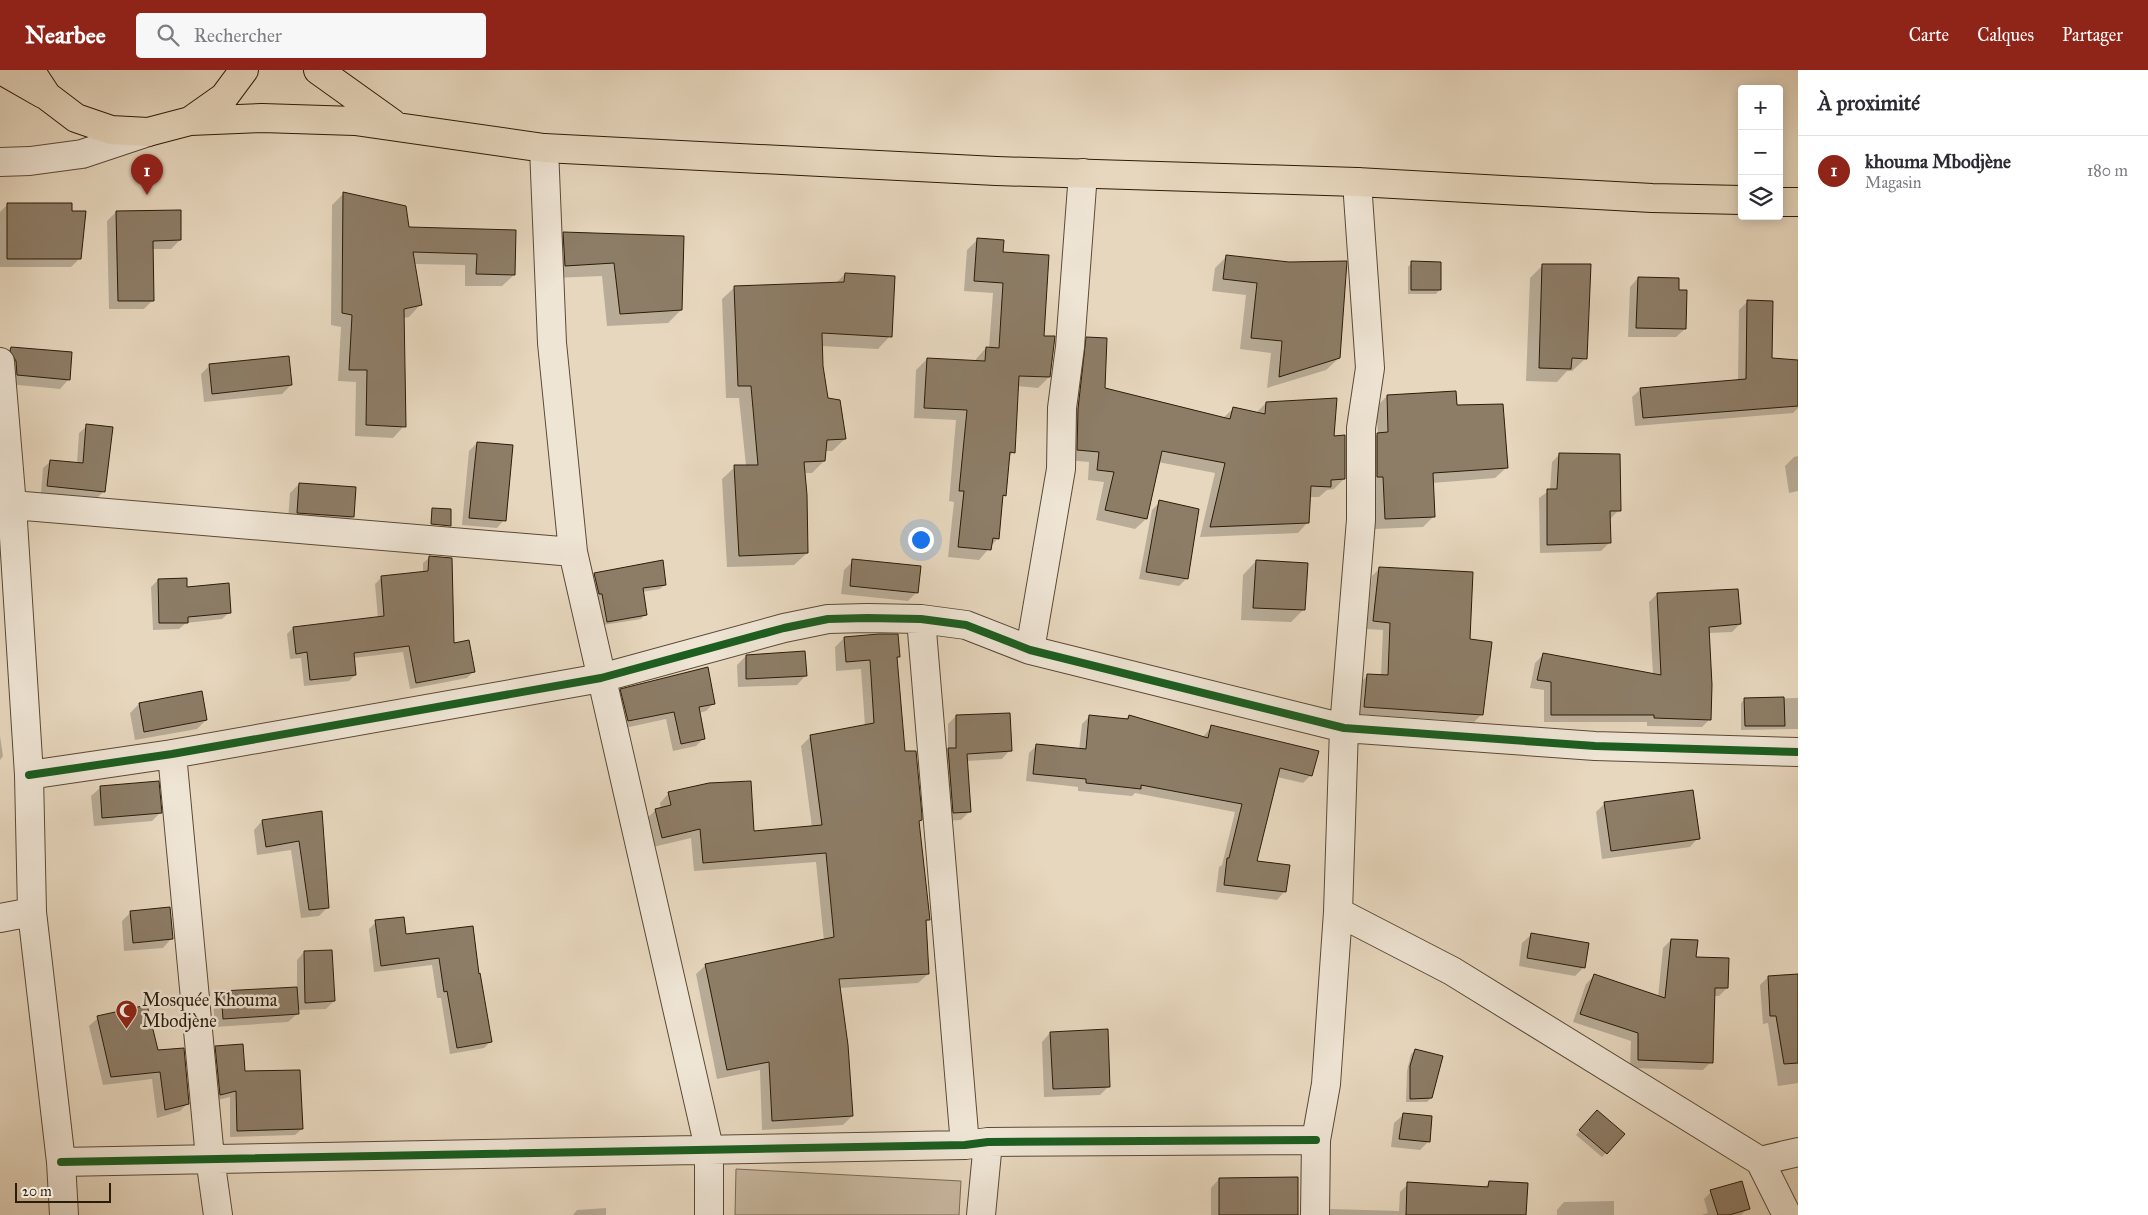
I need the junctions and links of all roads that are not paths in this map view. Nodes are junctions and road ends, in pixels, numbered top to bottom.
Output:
1 (1, 70) edge
2 (30, 70) edge
3 (244, 70) edge
4 (318, 70) edge
5 (46, 96) junction
6 (190, 121) junction
7 (395, 126) junction
8 (148, 132) junction
9 (544, 148) junction
10 (0, 162) edge
11 (1083, 173) junction
12 (1357, 182) junction
13 (1738, 200) edge
14 (1783, 202) edge
15 (1798, 202) edge
16 (0, 362) edge
17 (6, 505) edge
18 (574, 552) junction
19 (921, 619) junction
20 (1030, 650) junction
21 (602, 678) junction
22 (1344, 728) junction
23 (1798, 752) edge
24 (172, 754) junction
25 (29, 775) junction
26 (32, 912) junction
27 (1338, 912) junction
28 (0, 918) edge
29 (1316, 1140) junction
30 (976, 1144) junction
31 (709, 1148) junction
32 (1798, 1152) edge
33 (210, 1158) junction
34 (1760, 1161) junction
35 (61, 1162) junction
36 (64, 1215) edge
37 (218, 1215) edge
38 (709, 1215) edge
39 (981, 1215) edge
40 (1314, 1215) edge
41 (1787, 1215) edge

1 - 5 main road
2 - 5 main road
3 - 6 main road
4 - 7 main road
5 - 8 main road
6 - 7 main road
6 - 8 main road
7 - 9 main road
8 - 10 street
9 - 11 main road
9 - 18 street
11 - 12 main road
11 - 20 street
12 - 13 main road
12 - 22 street
14 - 15 main road
16 - 17 street
17 - 18 street
17 - 25 street
18 - 21 street
19 - 20 street
19 - 21 street
19 - 30 street
20 - 22 street
21 - 24 street
21 - 31 street
22 - 23 street
22 - 27 street
24 - 25 street
24 - 33 street
25 - 26 street
26 - 28 street
26 - 35 street
27 - 29 street
27 - 34 street
29 - 30 street
29 - 40 street
30 - 31 street
30 - 39 street
31 - 33 street
31 - 38 street
32 - 34 street
33 - 35 street
33 - 37 street
34 - 41 street
35 - 36 street

